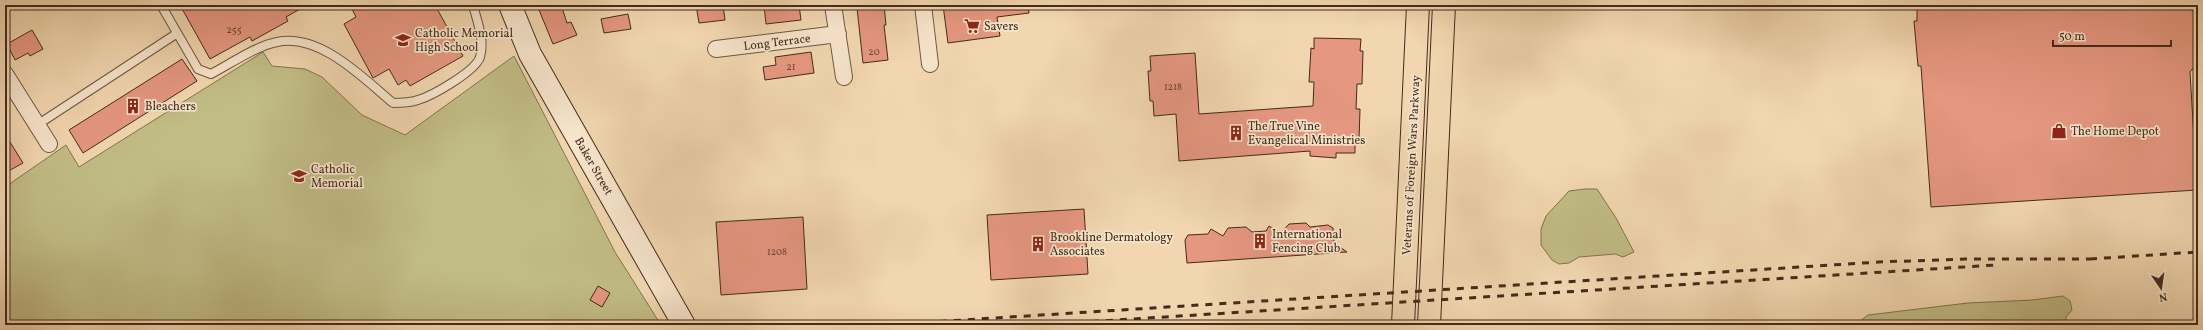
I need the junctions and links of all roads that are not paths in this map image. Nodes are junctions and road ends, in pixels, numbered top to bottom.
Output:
1 (161, 5) edge
2 (473, 5) edge
3 (510, 5) edge
4 (833, 5) edge
5 (923, 5) edge
6 (1418, 5) edge
7 (1444, 5) edge
8 (176, 34) junction
9 (838, 34) junction
10 (716, 49) dead end
11 (930, 64) dead end
12 (5, 74) edge
13 (844, 77) dead end
14 (37, 125) junction
15 (49, 144) dead end
16 (684, 325) edge
17 (1403, 325) edge
18 (1429, 325) edge

1 - 8 lane
2 - 8 lane
3 - 16 street, Baker Street
4 - 9 street
5 - 11 street
6 - 17 highway, Veterans of Foreign Wars Parkway
7 - 18 highway, Veterans of Foreign Wars Parkway
8 - 14 lane
9 - 10 street, Long Terrace
9 - 13 street
12 - 14 street
14 - 15 street

